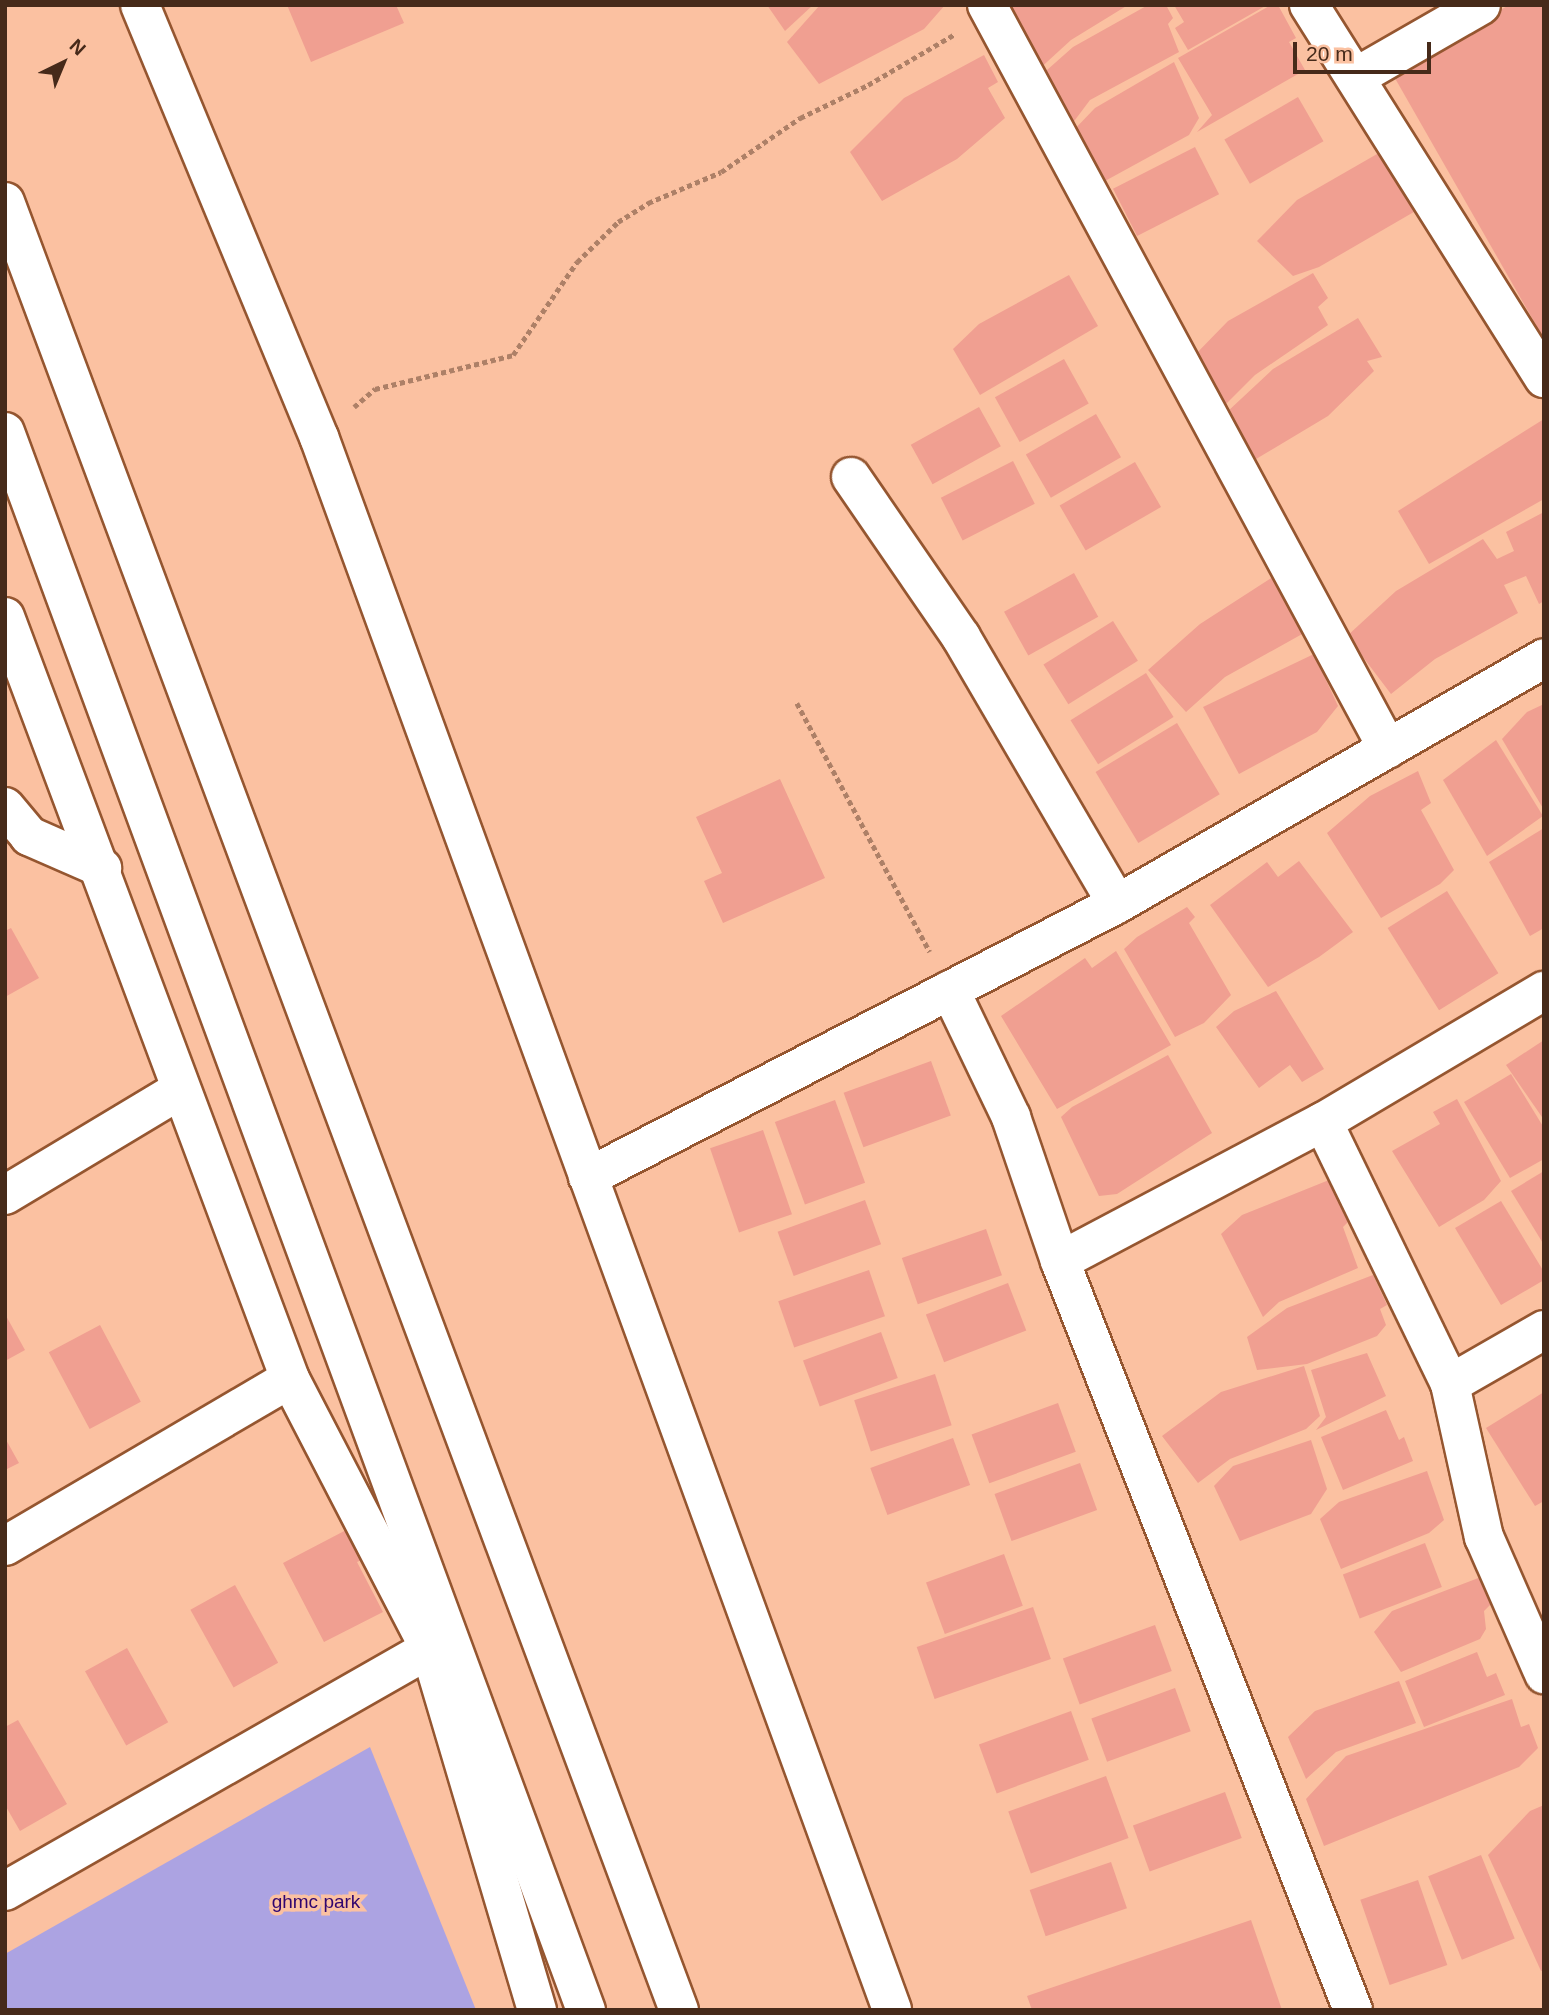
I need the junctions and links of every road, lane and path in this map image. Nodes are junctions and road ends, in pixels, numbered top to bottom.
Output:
1 (139, 5) edge
2 (1309, 5) edge
3 (1481, 5) edge
4 (974, 18) edge
5 (1356, 77) junction
6 (5, 202) edge
7 (1544, 378) edge
8 (5, 432) edge
9 (319, 437) junction
10 (850, 477) dead end
11 (5, 617) edge
12 (1544, 658) edge
13 (797, 703) dead end
14 (1388, 749) junction
15 (5, 807) edge
16 (102, 868) junction
17 (1117, 904) junction
18 (950, 990) junction
19 (1544, 991) edge
20 (180, 1090) junction
21 (1323, 1122) junction
22 (588, 1177) junction
23 (5, 1195) edge
24 (1060, 1261) junction
25 (1544, 1330) edge
26 (290, 1379) junction
27 (1450, 1384) junction
28 (5, 1546) edge
29 (430, 1649) junction
30 (1544, 1674) edge
31 (5, 1891) edge
32 (537, 2010) edge
33 (586, 2010) edge
34 (679, 2010) edge
35 (892, 2010) edge
36 (1353, 2010) edge

1 - 9 street
2 - 5 street
3 - 5 street
4 - 9 path
4 - 14 street
5 - 7 street
6 - 34 street
8 - 33 street
9 - 22 street
10 - 17 street
11 - 16 street
12 - 14 street
13 - 18 path
14 - 17 street
15 - 16 street
16 - 20 street
17 - 18 street
18 - 22 street
18 - 24 street
19 - 21 street
20 - 23 street
20 - 26 street
21 - 24 street
21 - 27 street
22 - 35 street
24 - 36 street
25 - 27 street
26 - 28 street
26 - 29 street
27 - 30 street
29 - 31 street
29 - 32 street

